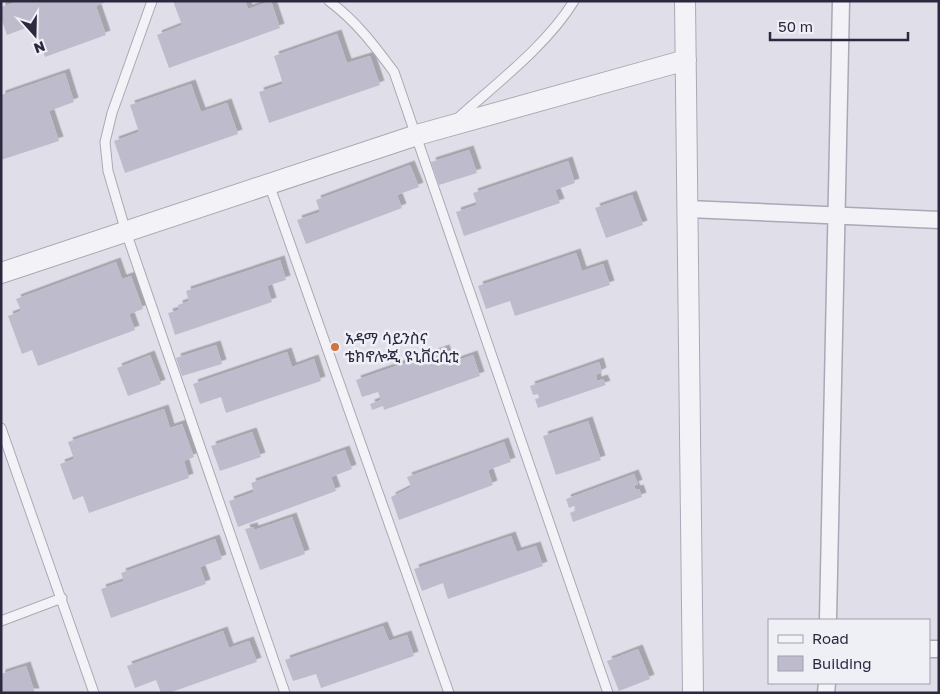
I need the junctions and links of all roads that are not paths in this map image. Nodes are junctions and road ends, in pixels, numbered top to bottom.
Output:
1 (152, 1) edge
2 (329, 1) edge
3 (574, 1) edge
4 (685, 1) edge
5 (841, 1) edge
6 (686, 60) junction
7 (450, 126) junction
8 (417, 135) junction
9 (269, 184) junction
10 (688, 209) junction
11 (837, 215) junction
12 (939, 220) edge
13 (126, 232) junction
14 (1, 273) edge
15 (1, 428) edge
16 (62, 598) junction
17 (828, 619) edge
18 (1, 621) edge
19 (94, 693) edge
20 (285, 693) edge
21 (449, 693) edge
22 (608, 693) edge
23 (693, 693) edge

1 - 13 lane
2 - 8 lane
3 - 7 lane
4 - 6 street
5 - 11 street
6 - 7 street
6 - 10 street
7 - 8 street
8 - 9 street
8 - 22 lane
9 - 13 street
9 - 21 lane
10 - 11 street
10 - 23 street
11 - 12 street
11 - 17 street
13 - 14 street
13 - 20 lane
15 - 16 lane
16 - 18 lane
16 - 19 lane

